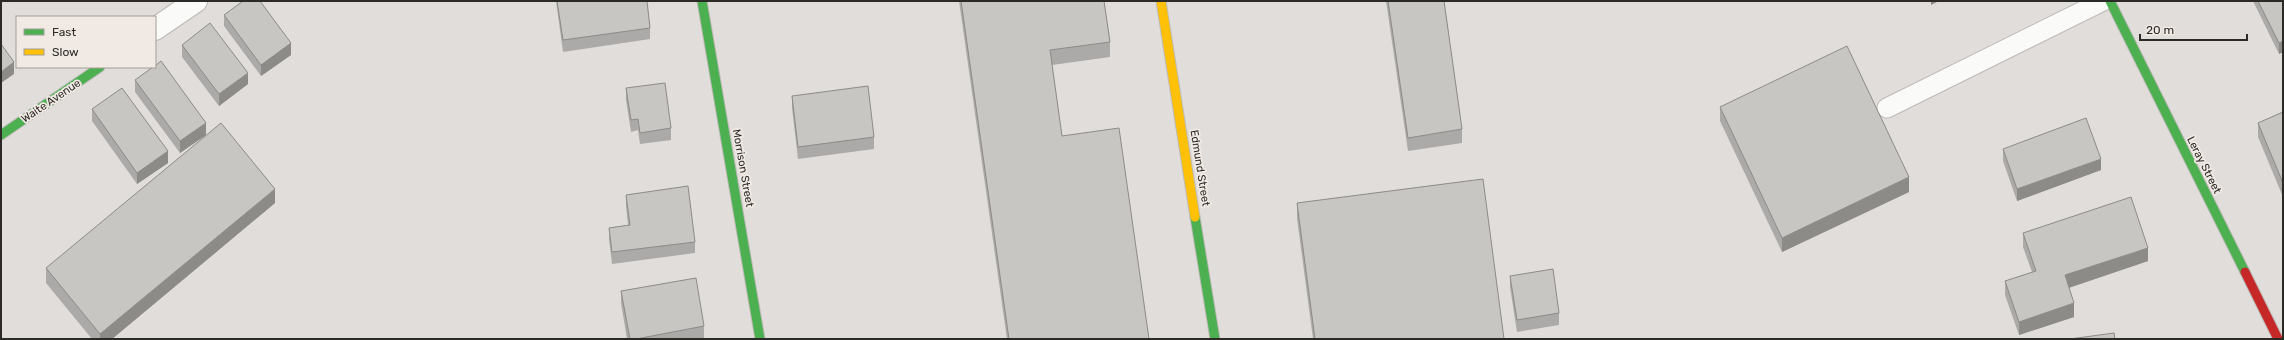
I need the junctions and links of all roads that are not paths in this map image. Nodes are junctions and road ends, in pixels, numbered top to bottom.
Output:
1 (196, 1) edge
2 (702, 1) edge
3 (1161, 1) edge
4 (2103, 1) edge
5 (2110, 1) edge
6 (156, 28) edge
7 (99, 68) edge
8 (1887, 108) dead end
9 (1, 135) edge
10 (760, 339) edge
11 (1215, 339) edge
12 (2278, 339) edge

1 - 6 street
2 - 10 street, Morrison Street
3 - 11 street, Edmund Street
4 - 8 lane
5 - 12 street, Leray Street
7 - 9 street, Waite Avenue

